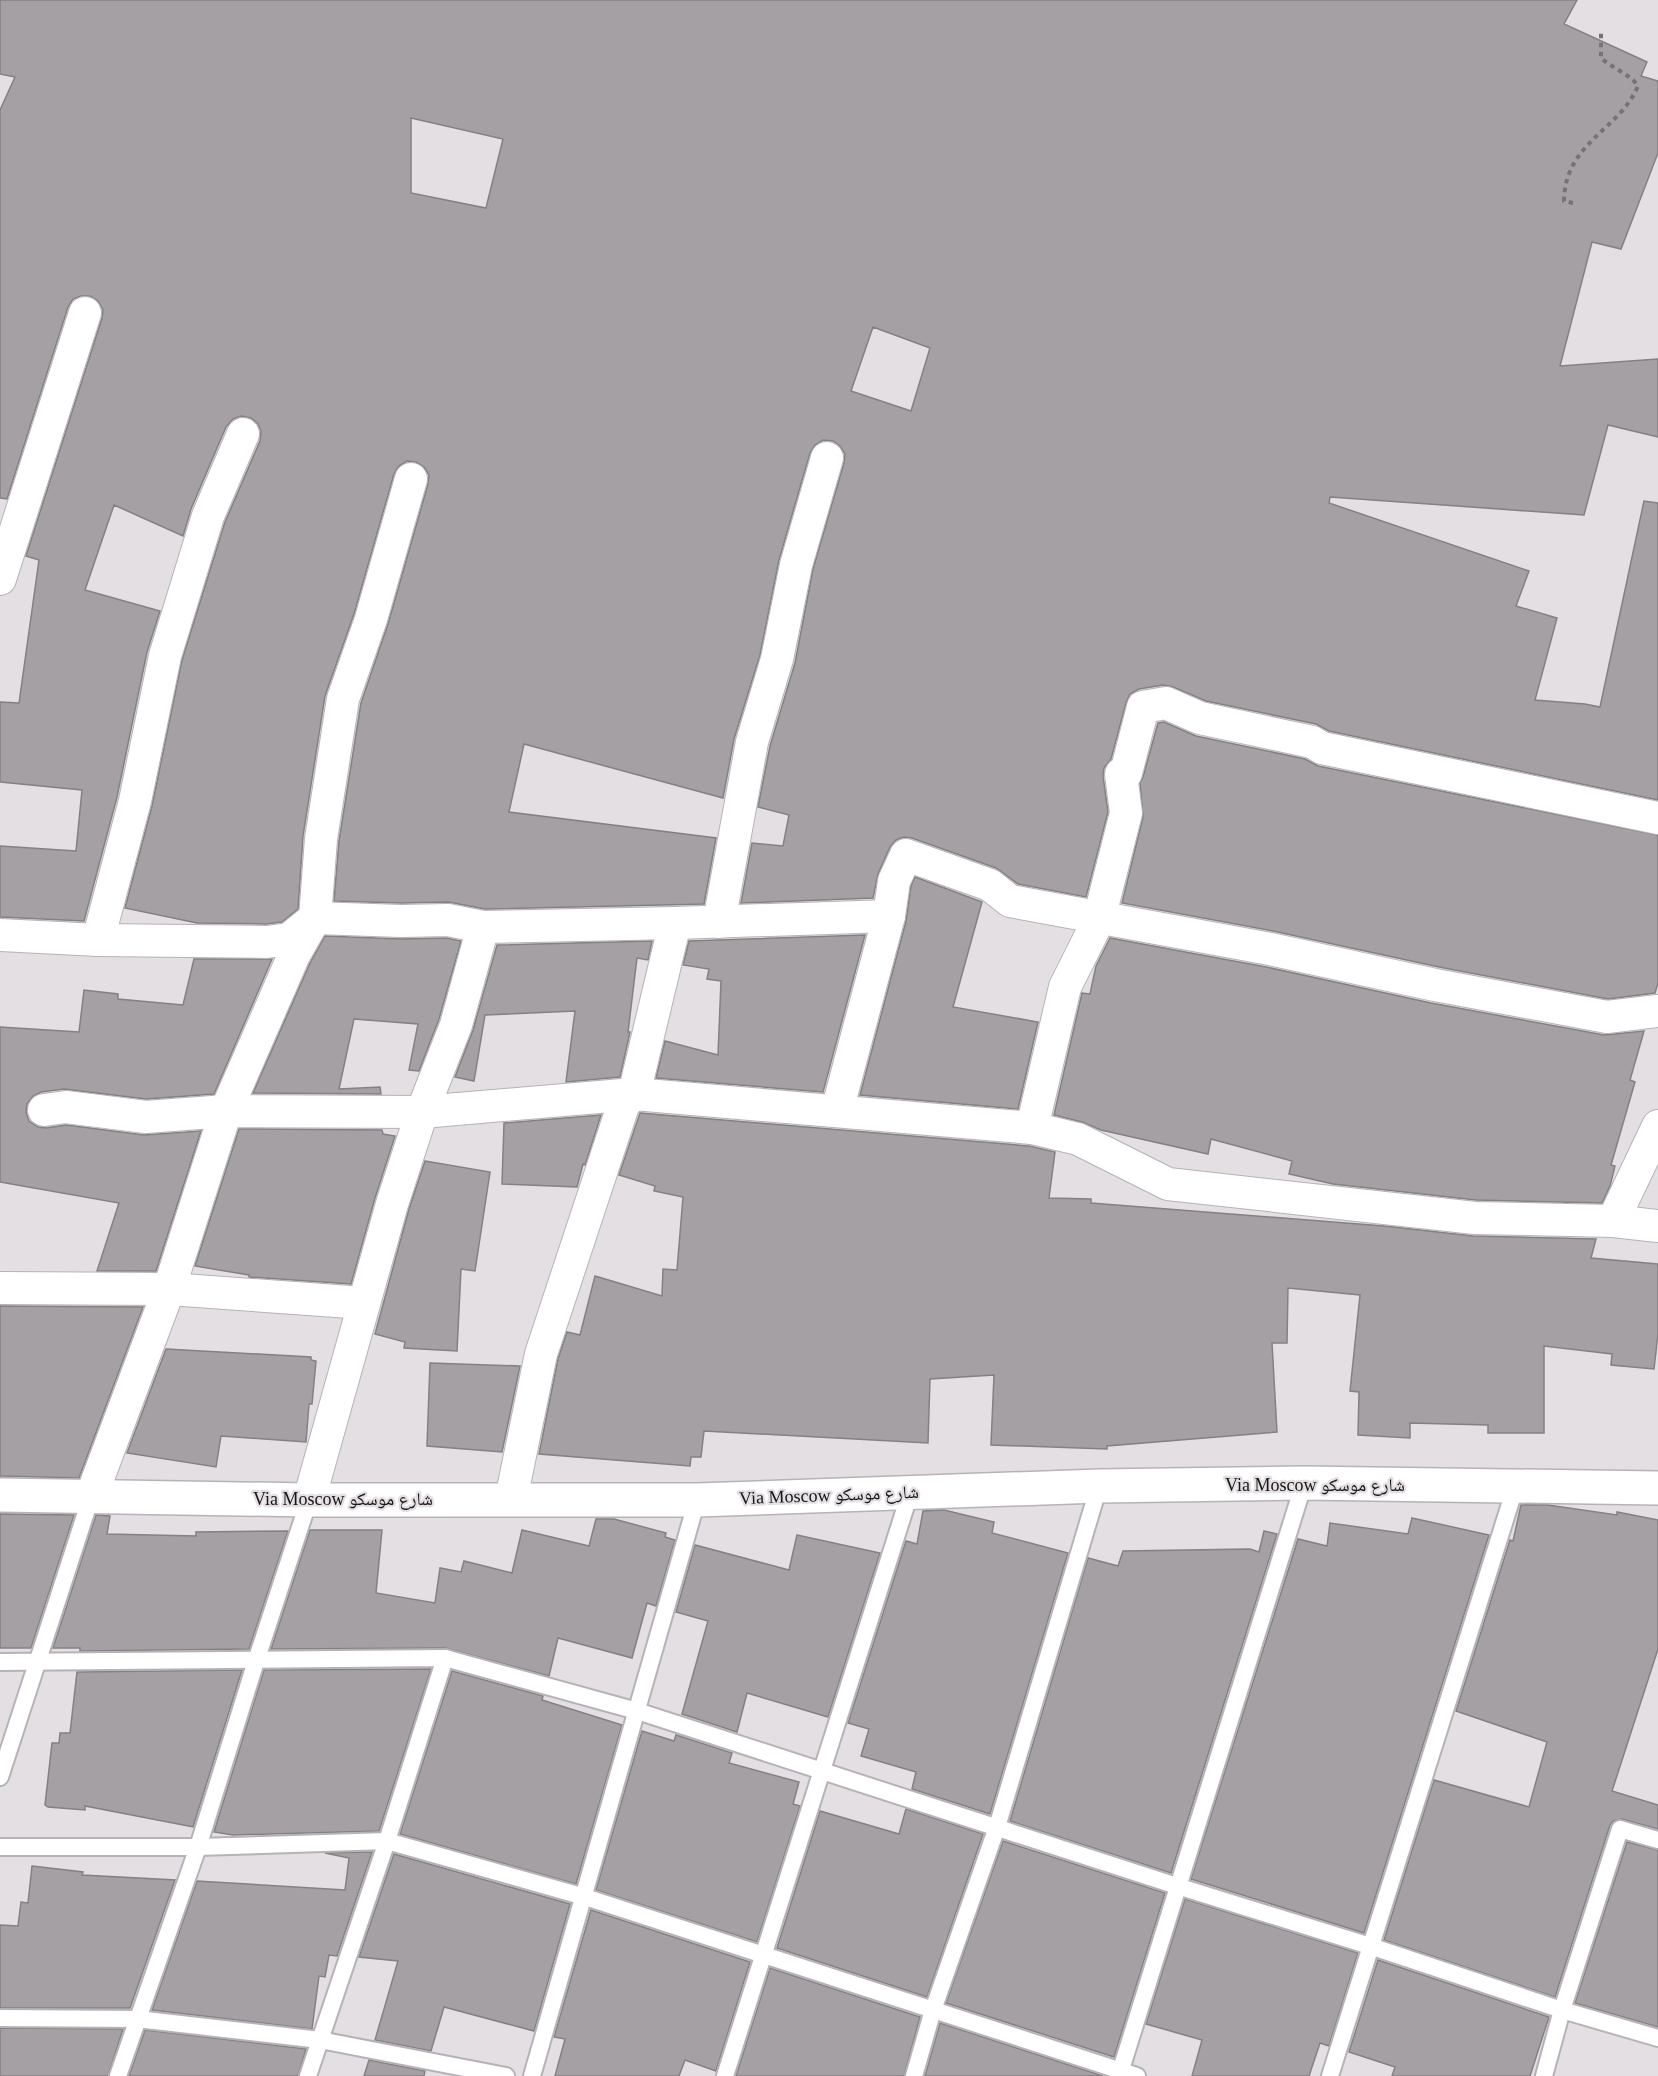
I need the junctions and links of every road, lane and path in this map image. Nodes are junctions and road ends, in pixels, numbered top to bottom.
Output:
1 (1601, 31) dead end
2 (1573, 203) dead end
3 (85, 313) dead end
4 (243, 434) dead end
5 (827, 458) dead end
6 (411, 479) dead end
7 (0, 579) edge
8 (1658, 818) edge
9 (889, 916) junction
10 (315, 918) junction
11 (1099, 919) junction
12 (720, 922) junction
13 (675, 923) junction
14 (483, 927) junction
15 (0, 934) edge
16 (98, 940) junction
17 (1658, 1011) edge
18 (634, 1094) junction
19 (44, 1110) dead end
20 (837, 1111) junction
21 (226, 1112) junction
22 (422, 1112) junction
23 (1658, 1125) edge
24 (1032, 1128) junction
25 (1613, 1221) junction
26 (1658, 1226) edge
27 (0, 1288) edge
28 (169, 1289) junction
29 (364, 1303) junction
30 (1304, 1484) junction
31 (1516, 1485) junction
32 (1099, 1486) junction
33 (1658, 1488) edge
34 (910, 1493) junction
35 (0, 1495) edge
36 (91, 1497) junction
37 (511, 1499) junction
38 (309, 1500) junction
39 (697, 1500) junction
40 (257, 1658) junction
41 (444, 1658) junction
42 (38, 1660) junction
43 (0, 1662) edge
44 (637, 1711) junction
45 (821, 1770) junction
46 (0, 1777) edge
47 (997, 1827) junction
48 (1658, 1840) edge
49 (387, 1841) junction
50 (0, 1847) edge
51 (198, 1847) junction
52 (1177, 1887) junction
53 (585, 1897) junction
54 (1370, 1946) junction
55 (765, 1955) junction
56 (933, 2010) junction
57 (1562, 2010) junction
58 (0, 2018) edge
59 (137, 2019) junction
60 (1658, 2038) edge
61 (320, 2040) junction
62 (1126, 2074) edge
63 (118, 2076) edge
64 (308, 2076) edge
65 (506, 2076) edge
66 (532, 2076) edge
67 (725, 2076) edge
68 (914, 2076) edge
69 (1330, 2076) edge
70 (1544, 2076) edge

1 - 2 path
3 - 7 street
4 - 16 street
5 - 12 street
6 - 10 street
8 - 11 street
9 - 11 street
9 - 12 street
9 - 20 street
10 - 14 street
10 - 16 street
10 - 21 street
11 - 17 street
11 - 24 street
12 - 13 street
13 - 14 street
13 - 18 street
14 - 22 street
15 - 16 street
18 - 20 street
18 - 22 street
18 - 37 street
19 - 21 street
20 - 24 street
21 - 22 street
21 - 28 street
22 - 29 street
23 - 25 street
24 - 25 street
25 - 26 street
27 - 28 street
28 - 29 street
28 - 36 street
29 - 38 street
30 - 31 main road, Via Moscow شارع موسكو
30 - 32 main road, Via Moscow شارع موسكو
30 - 52 lane
31 - 33 main road, Via Moscow شارع موسكو
31 - 54 lane
32 - 34 main road, Via Moscow شارع موسكو
32 - 47 lane
34 - 39 main road, Via Moscow شارع موسكو
34 - 45 lane
35 - 36 main road, Via Moscow شارع موسكو
36 - 38 main road, Via Moscow شارع موسكو
36 - 42 lane
37 - 38 main road, Via Moscow شارع موسكو
37 - 39 main road, Via Moscow شارع موسكو
38 - 40 lane
39 - 44 lane
40 - 41 lane
40 - 42 lane
40 - 51 lane
41 - 44 lane
41 - 49 lane
42 - 43 lane
42 - 46 lane
44 - 45 lane
44 - 53 lane
45 - 47 lane
45 - 55 lane
47 - 52 lane
47 - 56 lane
48 - 57 lane
49 - 51 lane
49 - 53 lane
49 - 61 lane
50 - 51 lane
51 - 59 lane
52 - 54 lane
52 - 62 lane
53 - 55 lane
53 - 66 lane
54 - 57 lane
54 - 69 lane
55 - 56 lane
55 - 67 lane
56 - 62 lane
56 - 68 lane
57 - 60 lane
57 - 70 lane
58 - 59 lane
59 - 61 lane
59 - 63 lane
61 - 64 lane
61 - 65 lane

